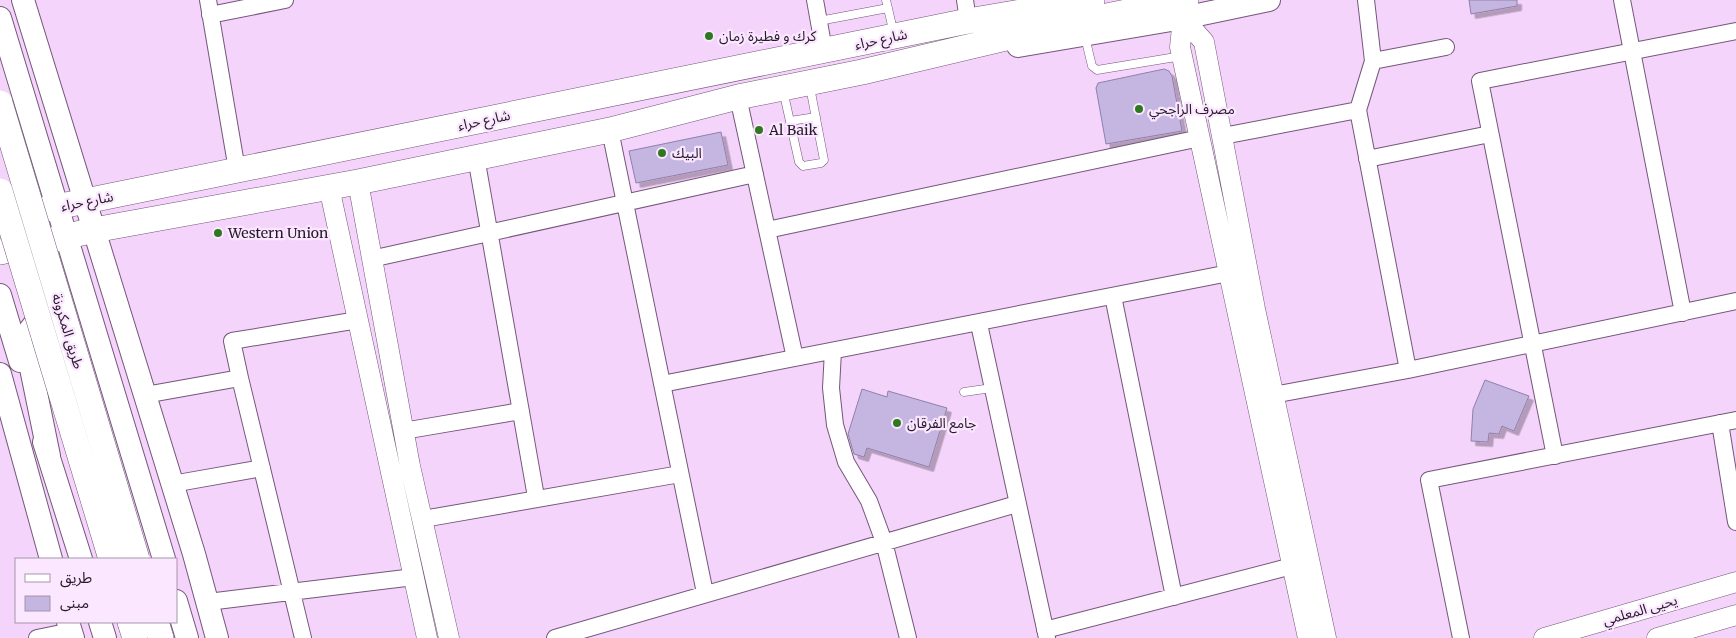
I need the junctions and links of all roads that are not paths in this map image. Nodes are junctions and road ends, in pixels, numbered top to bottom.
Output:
1 (23, 0) edge
2 (285, 0) edge
3 (815, 0) edge
4 (1092, 0) edge
5 (1269, 0) edge
6 (1366, 0) edge
7 (1622, 0) edge
8 (887, 4) edge
9 (209, 8) edge
10 (1184, 9) edge
11 (966, 10) edge
12 (1047, 12) edge
13 (0, 18) edge
14 (819, 21) junction
15 (1736, 31) edge
16 (1085, 35) junction
17 (0, 36) edge
18 (895, 36) junction
19 (1446, 48) dead end
20 (824, 50) junction
21 (1633, 51) junction
22 (1182, 56) junction
23 (1373, 61) junction
24 (862, 72) junction
25 (809, 83) junction
26 (782, 88) junction
27 (738, 97) junction
28 (0, 104) edge
29 (1358, 110) junction
30 (816, 117) junction
31 (790, 121) junction
32 (610, 130) junction
33 (1490, 134) junction
34 (1224, 136) junction
35 (1200, 138) junction
36 (0, 148) edge
37 (476, 157) junction
38 (1367, 159) junction
39 (237, 170) junction
40 (754, 174) junction
41 (358, 182) junction
42 (329, 187) junction
43 (0, 191) edge
44 (83, 202) junction
45 (626, 202) junction
46 (58, 206) junction
47 (0, 219) edge
48 (94, 230) junction
49 (767, 230) junction
50 (488, 233) junction
51 (67, 236) junction
52 (0, 252) edge
53 (371, 259) junction
54 (1229, 273) junction
55 (0, 295) edge
56 (1113, 296) junction
57 (1736, 301) edge
58 (1246, 310) junction
59 (1683, 313) junction
60 (358, 320) junction
61 (979, 324) junction
62 (1533, 344) junction
63 (833, 351) junction
64 (795, 358) junction
65 (1408, 370) junction
66 (240, 378) junction
67 (1, 382) edge
68 (662, 384) junction
69 (992, 388) junction
70 (964, 392) dead end
71 (145, 395) junction
72 (1273, 395) junction
73 (521, 411) junction
74 (1728, 421) edge
75 (403, 431) junction
76 (125, 432) junction
77 (49, 456) junction
78 (1555, 456) junction
79 (262, 468) junction
80 (400, 470) junction
81 (680, 474) junction
82 (172, 484) junction
83 (536, 497) junction
84 (1017, 504) junction
85 (423, 519) junction
86 (1736, 522) edge
87 (884, 542) junction
88 (185, 557) edge
89 (51, 558) edge
90 (80, 558) edge
91 (111, 558) edge
92 (137, 558) edge
93 (164, 558) edge
94 (1292, 566) junction
95 (414, 577) junction
96 (1736, 582) edge
97 (291, 591) junction
98 (705, 593) junction
99 (1174, 597) junction
100 (208, 602) junction
101 (178, 608) edge
102 (1736, 615) edge
103 (100, 623) edge
104 (130, 623) edge
105 (156, 623) edge
106 (71, 630) edge
107 (1046, 634) edge
108 (37, 638) edge
109 (105, 638) edge
110 (135, 638) edge
111 (161, 638) edge
112 (187, 638) edge
113 (217, 638) edge
114 (303, 638) edge
115 (427, 638) edge
116 (449, 638) edge
117 (555, 638) edge
118 (908, 638) edge
119 (1308, 638) edge
120 (1326, 638) edge
121 (1461, 638) edge
122 (1544, 638) edge
123 (1657, 638) edge

1 - 44 main road
2 - 9 street
3 - 14 street
4 - 12 main road, شارع حراء
5 - 10 main road, شارع حراء
6 - 23 street
7 - 21 street
8 - 14 lane
8 - 18 lane
9 - 39 street
10 - 12 main road, شارع حراء
10 - 16 main road, شارع حراء
10 - 22 street
10 - 34 street
11 - 12 main road, شارع حراء
11 - 18 main road, شارع حراء
12 - 24 main road, شارع حراء
13 - 46 main road
14 - 20 street
15 - 21 street
16 - 22 lane
16 - 24 main road, شارع حراء
17 - 36 main road
18 - 20 main road, شارع حراء
19 - 23 street
20 - 39 main road, شارع حراء
21 - 33 street
21 - 59 street
22 - 35 street
23 - 29 street
24 - 25 main road, شارع حراء
25 - 26 main road, شارع حراء
25 - 30 lane
26 - 27 main road, شارع حراء
26 - 31 lane
27 - 32 main road, شارع حراء
27 - 40 street
28 - 92 main road, طريق المكرونة, bridge
29 - 34 street
29 - 38 street
30 - 31 lane
30 - 31 lane
32 - 37 main road, شارع حراء
32 - 45 street
33 - 38 street
33 - 62 street
34 - 58 street
35 - 49 street
35 - 54 street
37 - 41 main road, شارع حراء
37 - 50 street
38 - 65 street
39 - 44 main road, شارع حراء
40 - 45 street
40 - 49 street
41 - 42 main road, شارع حراء
41 - 53 street
42 - 48 main road, شارع حراء
42 - 60 street
43 - 91 main road, طريق المكرونة, bridge
44 - 46 main road, شارع حراء
44 - 48 main road
45 - 50 street
45 - 68 street
46 - 47 main road, شارع حراء
46 - 51 main road
48 - 51 main road, شارع حراء
48 - 71 main road
49 - 64 street
50 - 53 street
50 - 73 street
51 - 52 main road, شارع حراء
51 - 76 main road
53 - 75 street
54 - 56 street
54 - 58 street
55 - 77 main road
56 - 61 street
56 - 99 street
57 - 59 street
58 - 72 street
58 - 94 street
59 - 62 street
60 - 66 street
60 - 80 street
61 - 63 street
61 - 69 street
62 - 65 street
62 - 78 street
63 - 64 street
63 - 87 street
64 - 68 street
65 - 72 street
66 - 71 street
66 - 79 street
67 - 89 main road
68 - 81 street
69 - 70 lane
69 - 84 street
71 - 82 main road
72 - 120 street
73 - 75 street
73 - 83 street
74 - 78 street
74 - 86 street
75 - 80 street
76 - 77 main road
76 - 93 main road
77 - 90 main road
78 - 121 street
79 - 82 street
79 - 97 street
80 - 85 street
80 - 95 street
81 - 83 street
81 - 98 street
82 - 88 main road
83 - 85 street
84 - 87 street
84 - 107 street
85 - 116 street
87 - 98 street
87 - 118 street
88 - 100 main road
94 - 99 street
94 - 119 street
95 - 97 street
95 - 115 street
96 - 122 street, يحيى المعلمي
97 - 100 street
97 - 114 street
98 - 117 street
99 - 107 street
100 - 113 main road
101 - 112 main road
102 - 123 street
103 - 109 main road
104 - 110 main road
105 - 111 main road
106 - 108 street

